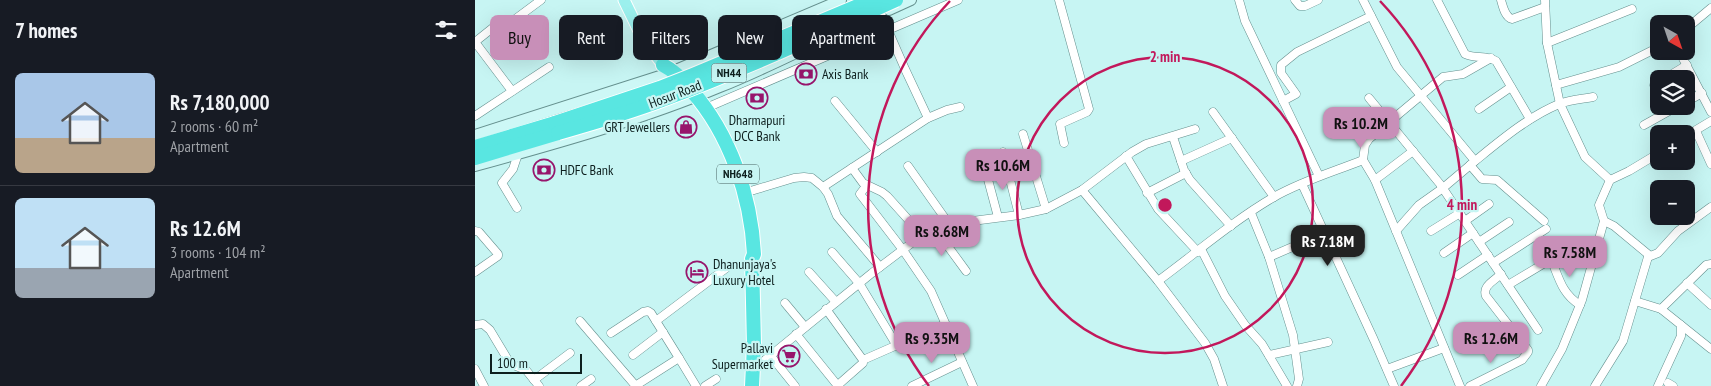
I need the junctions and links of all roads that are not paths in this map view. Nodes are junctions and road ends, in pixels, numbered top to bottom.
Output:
1 (541, 0) edge
2 (624, 0) edge
3 (841, 0) edge
4 (873, 0) edge
5 (896, 0) edge
6 (911, 0) edge
7 (958, 0) edge
8 (1059, 0) edge
9 (1239, 0) edge
10 (1295, 0) edge
11 (1318, 0) edge
12 (1363, 0) edge
13 (1437, 0) edge
14 (1501, 0) edge
15 (1545, 4) edge
16 (1711, 8) edge
17 (1632, 9) dead end
18 (881, 14) joint
19 (521, 15) edge
20 (1371, 16) junction
21 (1695, 21) edge
22 (894, 29) edge
23 (490, 30) edge
24 (894, 43) edge
25 (1547, 43) junction
26 (1650, 51) edge
27 (1491, 58) junction
28 (820, 60) edge
29 (1684, 60) edge
30 (1687, 65) junction
31 (549, 66) dead end
32 (668, 70) junction
33 (1679, 70) edge
34 (1556, 85) junction
35 (1511, 87) junction
36 (512, 91) junction
37 (1702, 93) junction
38 (1421, 95) junction
39 (1593, 97) dead end
40 (1695, 97) edge
41 (693, 98) junction
42 (1369, 98) dead end
43 (835, 101) dead end
44 (1283, 101) junction
45 (1560, 104) junction
46 (960, 107) dead end
47 (706, 108) junction
48 (1479, 109) dead end
49 (1213, 112) dead end
50 (1711, 112) edge
51 (1662, 115) edge
52 (475, 116) edge
53 (928, 118) junction
54 (1530, 119) junction
55 (1711, 121) edge
56 (1389, 123) junction
57 (1645, 125) dead end
58 (556, 128) junction
59 (1195, 129) dead end
60 (1696, 131) joint
61 (1023, 134) dead end
62 (475, 135) edge
63 (1173, 137) junction
64 (1231, 138) junction
65 (1063, 143) dead end
66 (475, 146) edge
67 (1413, 151) junction
68 (877, 152) junction
69 (1003, 152) dead end
70 (518, 154) junction
71 (1125, 156) junction
72 (475, 158) edge
73 (1650, 158) edge
74 (1363, 160) junction
75 (1181, 161) junction
76 (1473, 163) junction
77 (1711, 164) edge
78 (475, 166) edge
79 (908, 166) dead end
80 (852, 168) junction
81 (986, 172) dead end
82 (1186, 173) junction
83 (1319, 176) junction
84 (1375, 180) junction
85 (1610, 180) junction
86 (1302, 184) junction
87 (867, 185) junction
88 (823, 187) junction
89 (1443, 188) junction
90 (1082, 190) junction
91 (744, 193) junction
92 (1147, 193) junction
93 (1274, 197) junction
94 (1489, 204) dead end
95 (1711, 207) edge
96 (517, 208) dead end
97 (1046, 209) junction
98 (1251, 213) junction
99 (1460, 213) junction
100 (1019, 215) junction
101 (998, 217) junction
102 (1465, 221) junction
103 (1605, 221) junction
104 (1509, 222) dead end
105 (949, 224) junction
106 (1231, 226) junction
107 (936, 230) junction
108 (475, 231) edge
109 (1396, 231) junction
110 (1431, 231) dead end
111 (1325, 233) junction
112 (1473, 233) junction
113 (923, 236) junction
114 (1479, 242) junction
115 (1568, 249) dead end
116 (903, 250) junction
117 (1199, 250) junction
118 (832, 252) dead end
119 (1444, 253) dead end
120 (1488, 255) junction
121 (1649, 255) junction
122 (1269, 258) junction
123 (1551, 259) junction
124 (752, 260) junction
125 (1493, 263) junction
126 (1711, 264) edge
127 (729, 266) dead end
128 (880, 267) junction
129 (966, 270) dead end
130 (475, 272) edge
131 (809, 272) dead end
132 (1501, 274) junction
133 (1458, 275) dead end
134 (1158, 281) junction
135 (859, 283) junction
136 (1687, 283) junction
137 (1508, 285) junction
138 (1635, 301) junction
139 (835, 302) junction
140 (785, 303) dead end
141 (1580, 305) junction
142 (1711, 305) edge
143 (826, 309) junction
144 (1661, 309) junction
145 (580, 321) dead end
146 (656, 321) junction
147 (945, 324) junction
148 (475, 325) edge
149 (1681, 325) junction
150 (805, 327) junction
151 (1539, 330) dead end
152 (663, 332) junction
153 (611, 333) dead end
154 (796, 334) junction
155 (1328, 342) dead end
156 (897, 346) junction
157 (1296, 348) junction
158 (1444, 348) junction
159 (1711, 350) edge
160 (569, 353) dead end
161 (633, 355) dead end
162 (769, 355) junction
163 (1269, 355) junction
164 (679, 358) junction
165 (863, 360) junction
166 (962, 362) junction
167 (475, 369) edge
168 (754, 369) junction
169 (1387, 369) junction
170 (591, 379) dead end
171 (716, 379) dead end
172 (537, 383) edge
173 (1299, 385) edge
174 (484, 386) edge
175 (581, 386) edge
176 (635, 386) edge
177 (696, 386) edge
178 (705, 386) edge
179 (752, 386) edge
180 (795, 386) edge
181 (838, 386) edge
182 (912, 386) edge
183 (973, 386) edge
184 (1223, 386) edge
185 (1287, 386) edge
186 (1394, 386) edge
187 (1460, 386) edge
188 (1470, 386) edge
189 (1541, 386) edge
190 (1595, 386) edge
191 (1658, 386) edge

1 - 19 street
2 - 32 main road
3 - 32 street
4 - 58 highway, Hosur Road / NH44, bridge
5 - 58 highway, Hosur Road / NH44, bridge
6 - 18 street
7 - 22 street
8 - 65 street
9 - 44 street
10 - 11 street
12 - 20 street
13 - 27 street
14 - 15 street
15 - 25 street
16 - 21 street
17 - 25 street
18 - 41 street
20 - 38 street
20 - 44 street
23 - 36 street
24 - 53 street
25 - 34 street
26 - 34 street
27 - 35 street
27 - 38 street
28 - 47 street
29 - 30 street
30 - 33 street
30 - 37 street
31 - 36 street
32 - 41 highway, NH648
32 - 62 street
34 - 45 street
35 - 48 street
35 - 54 street
36 - 52 street
37 - 40 street
37 - 50 street
38 - 56 street
38 - 76 street
39 - 45 street
41 - 47 highway, NH648
41 - 70 street
41 - 124 highway, NH648
42 - 56 street
43 - 68 street
44 - 83 street
45 - 54 street
45 - 85 street
46 - 53 street
47 - 91 highway, NH648
49 - 64 street
51 - 57 street
53 - 68 street
54 - 76 street
55 - 60 street
56 - 67 street
56 - 74 street
58 - 66 highway, Hosur Road / NH44
58 - 72 highway, Hosur Road / NH44
59 - 63 street
60 - 77 street
61 - 97 street
63 - 71 street
63 - 75 street
64 - 75 street
64 - 93 street
67 - 84 street
67 - 89 street
68 - 80 street
69 - 100 street
70 - 78 street
70 - 96 street
71 - 90 street
71 - 92 street
73 - 85 street
74 - 83 street
74 - 84 street
75 - 82 street
76 - 89 street
76 - 125 street
79 - 105 street
80 - 87 street
80 - 88 street
81 - 101 street
82 - 92 street
82 - 106 street
83 - 86 street
84 - 109 street
85 - 103 street
86 - 93 street
86 - 111 street
87 - 113 street
87 - 116 street
88 - 91 street
88 - 128 street
89 - 99 street
89 - 109 street
90 - 97 street
90 - 134 street
91 - 124 highway, NH648
92 - 117 street
93 - 98 street
94 - 102 street
95 - 121 street
97 - 100 street
98 - 106 street
98 - 122 street
99 - 102 street
99 - 110 street
100 - 101 street
101 - 105 street
102 - 112 street
103 - 121 street
103 - 141 street
104 - 114 street
105 - 107 street
106 - 117 street
107 - 113 street
107 - 129 street
108 - 130 street
109 - 158 street
111 - 122 street
111 - 169 street
112 - 114 street
112 - 119 street
113 - 116 street
114 - 120 street
115 - 123 street
116 - 128 street
116 - 147 street
117 - 134 street
117 - 163 street
118 - 135 street
120 - 125 street
120 - 133 street
121 - 138 street
122 - 157 street
123 - 137 street
123 - 141 street
124 - 168 highway, NH648
125 - 132 street
126 - 136 street
127 - 146 street
128 - 135 street
131 - 139 street
132 - 137 street
132 - 188 street
134 - 184 street
135 - 139 street
135 - 156 street
136 - 142 street
136 - 144 street
137 - 151 street
138 - 144 street
138 - 190 street
139 - 143 street
140 - 150 street
141 - 189 street
143 - 150 street
143 - 165 street
144 - 149 street
145 - 176 street
146 - 152 street
146 - 153 street
147 - 156 street
147 - 166 street
148 - 172 street
149 - 159 street
149 - 191 street
150 - 154 street
152 - 161 street
152 - 164 street
154 - 162 street
154 - 181 street
155 - 157 street
156 - 165 street
157 - 163 street
157 - 173 street
158 - 169 street
158 - 187 street
160 - 172 street
162 - 168 street
162 - 180 street
163 - 185 street
164 - 176 street
164 - 177 street
165 - 181 street
166 - 182 street
166 - 183 street
167 - 174 street
168 - 179 highway, NH648
169 - 186 street
170 - 175 street
171 - 178 street

